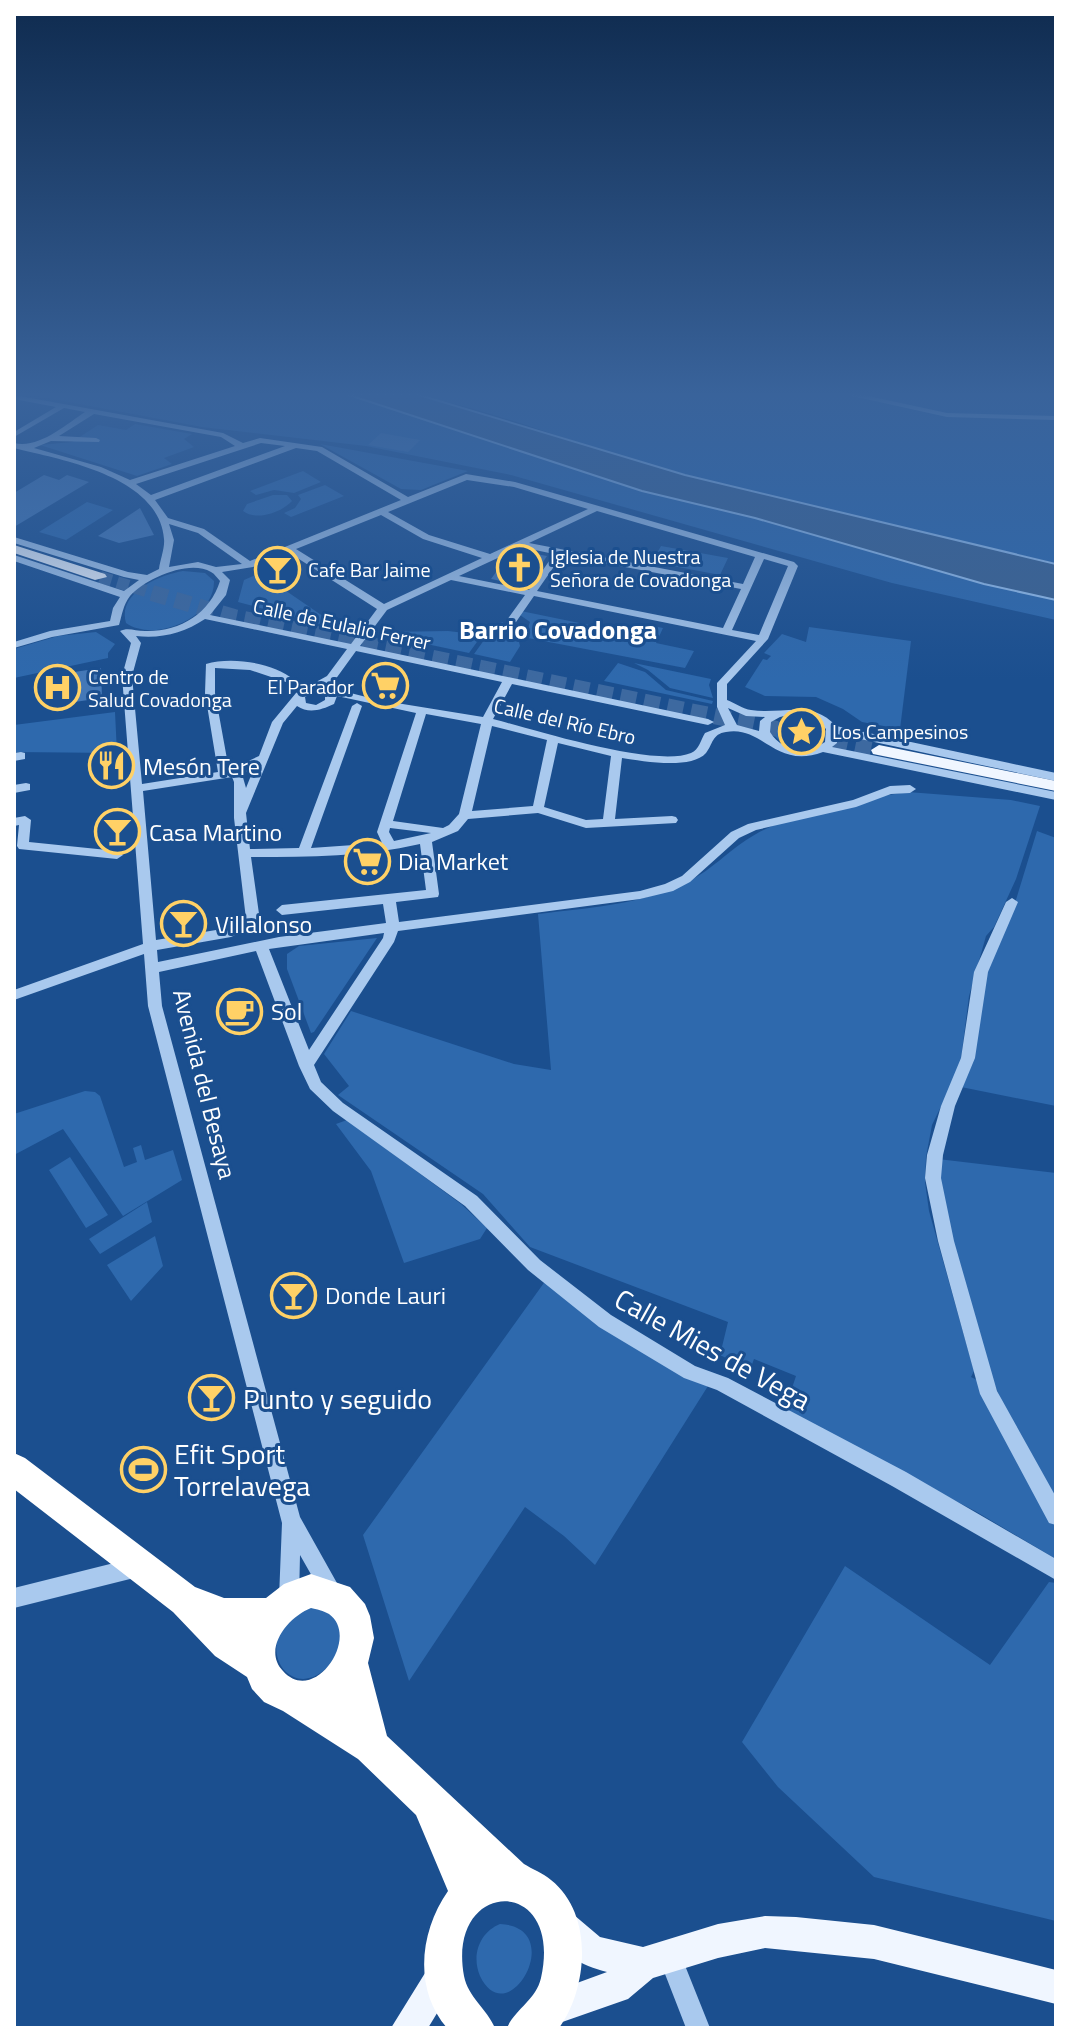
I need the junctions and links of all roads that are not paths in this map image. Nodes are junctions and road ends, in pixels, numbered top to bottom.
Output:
1 (139, 489) edge
2 (175, 489) edge
3 (389, 489) edge
4 (434, 489) edge
5 (529, 489) edge
6 (151, 498) junction
7 (407, 500) junction
8 (595, 509) junction
9 (381, 511) junction
10 (167, 520) junction
11 (14, 540) edge
12 (517, 544) junction
13 (14, 549) edge
14 (289, 549) junction
15 (500, 551) junction
16 (170, 552) junction
17 (560, 552) junction
18 (761, 555) junction
19 (489, 557) junction
20 (14, 558) edge
21 (248, 565) junction
22 (194, 566) junction
23 (215, 570) junction
24 (163, 571) junction
25 (100, 577) tunnel mouth
26 (450, 577) junction
27 (148, 578) junction
28 (225, 580) junction
29 (474, 582) junction
30 (745, 587) junction
31 (530, 594) junction
32 (125, 595) junction
33 (383, 608) junction
34 (203, 616) junction
35 (512, 620) dead end
36 (115, 623) junction
37 (127, 632) junction
38 (729, 633) junction
39 (159, 635) junction
40 (763, 639) junction
41 (14, 645) edge
42 (355, 647) junction
43 (135, 652) junction
44 (751, 653) junction
45 (331, 678) junction
46 (289, 680) dead end
47 (509, 680) junction
48 (310, 689) junction
49 (330, 692) junction
50 (299, 697) junction
51 (724, 702) junction
52 (377, 703) junction
53 (326, 705) junction
54 (357, 706) junction
55 (312, 708) junction
56 (422, 710) junction
57 (777, 714) junction
58 (486, 721) junction
59 (708, 722) dead end
60 (732, 727) junction
61 (277, 728) junction
62 (832, 729) junction
63 (766, 737) junction
64 (553, 739) junction
65 (824, 749) junction
66 (879, 750) tunnel mouth
67 (617, 754) junction
68 (265, 758) junction
69 (230, 774) junction
70 (1056, 777) edge
71 (1056, 786) edge
72 (138, 788) junction
73 (910, 789) dead end
74 (1056, 796) edge
75 (538, 809) junction
76 (465, 815) junction
77 (240, 818) junction
78 (672, 820) dead end
79 (14, 822) edge
80 (609, 822) junction
81 (386, 824) junction
82 (444, 833) junction
83 (426, 842) junction
84 (389, 844) junction
85 (244, 853) junction
86 (303, 854) junction
87 (117, 855) dead end
88 (389, 899) junction
89 (1012, 902) dead end
90 (282, 910) dead end
91 (393, 927) junction
92 (152, 946) junction
93 (261, 946) junction
94 (153, 968) junction
95 (14, 995) edge
96 (306, 1066) junction
97 (14, 1469) edge
98 (1056, 1516) edge
99 (291, 1521) junction
100 (140, 1567) junction
101 (1056, 1570) edge
102 (334, 1596) junction
103 (14, 1598) edge
104 (185, 1600) junction
105 (280, 1607) junction
106 (351, 1665) junction
107 (261, 1666) junction
108 (296, 1699) junction
109 (371, 1746) junction
110 (429, 1798) junction
111 (511, 1879) junction
112 (468, 1893) junction
113 (559, 1924) junction
114 (657, 1960) junction
115 (442, 1977) junction
116 (1056, 1987) edge
117 (540, 2021) edge
118 (408, 2028) edge
119 (472, 2028) edge
120 (698, 2028) edge

1 - 6 street
2 - 6 street
3 - 7 street
4 - 7 street
5 - 8 street
6 - 10 street
7 - 9 street
8 - 12 street
8 - 18 street
9 - 14 street
9 - 19 street
10 - 16 street
10 - 21 street
11 - 27 street
12 - 15 street
12 - 17 street
13 - 25 main road
14 - 21 street
14 - 33 street
15 - 19 street
15 - 29 street
16 - 22 street
16 - 24 street
17 - 30 street
17 - 31 street
18 - 30 street
18 - 40 street
19 - 26 street
20 - 32 street
21 - 23 street
21 - 28 street
22 - 23 street
22 - 24 street
23 - 28 street
24 - 27 street
26 - 29 street
26 - 33 street
27 - 32 street
28 - 34 street
29 - 31 street
30 - 38 street
31 - 35 street
31 - 38 street
32 - 36 street
33 - 42 street
34 - 39 street
34 - 42 street, Calle de Eulalio Ferrer
36 - 37 street
36 - 41 street
37 - 39 street
37 - 43 street
38 - 40 street
38 - 44 street
39 - 43 street
40 - 44 street
42 - 45 street
42 - 47 street, Calle de Eulalio Ferrer
43 - 72 street, Avenida del Besaya
44 - 51 street
45 - 48 street
45 - 49 street
46 - 69 street
47 - 58 street
47 - 59 street, Calle de Eulalio Ferrer
48 - 49 street, Calle del Río Ebro
48 - 50 street
49 - 52 street, Calle del Río Ebro
49 - 53 street
50 - 55 street
50 - 61 street
51 - 57 street
51 - 60 street
52 - 54 street, Calle del Río Ebro
52 - 56 street, Calle del Río Ebro
53 - 54 street, Calle del Río Ebro
53 - 55 street, Calle del Río Ebro
54 - 86 street
55 - 61 street, Calle del Río Ebro
56 - 58 street, Calle del Río Ebro
56 - 81 street
57 - 62 street
57 - 63 street
58 - 64 street, Calle del Río Ebro
58 - 76 street
60 - 63 street
60 - 67 street, Calle del Río Ebro
61 - 68 street
62 - 65 street
62 - 70 street
63 - 65 street
64 - 67 street, Calle del Río Ebro
64 - 75 street
65 - 74 street
66 - 71 main road
67 - 80 street
68 - 69 street
68 - 77 street
69 - 72 street
69 - 77 street
72 - 92 street, Avenida del Besaya
73 - 91 street
75 - 76 street
75 - 80 street
76 - 82 street
77 - 85 street
78 - 80 street
79 - 87 street
81 - 82 street
81 - 84 street
82 - 83 street
83 - 84 street
83 - 88 street
84 - 86 street
85 - 86 street
85 - 92 street
88 - 90 street
88 - 91 street
89 - 98 street
91 - 93 street
91 - 96 street
92 - 94 street, Avenida del Besaya
92 - 95 street
93 - 94 street
93 - 96 street, Calle Mies de Vega
94 - 99 street, Avenida del Besaya
96 - 101 street, Calle Mies de Vega
97 - 100 highway
99 - 102 street, Avenida del Besaya
99 - 105 street, Avenida del Besaya
100 - 103 street
100 - 104 highway
102 - 105 highway
102 - 106 highway
104 - 105 highway
104 - 107 highway
105 - 107 highway
106 - 108 highway
106 - 109 highway
107 - 108 highway
108 - 109 highway
109 - 110 highway
110 - 111 highway
110 - 112 highway
111 - 112 highway
111 - 113 highway
112 - 115 highway
113 - 114 main road
113 - 117 highway
114 - 116 main road
114 - 117 main road
114 - 120 street
115 - 118 main road
115 - 119 highway

